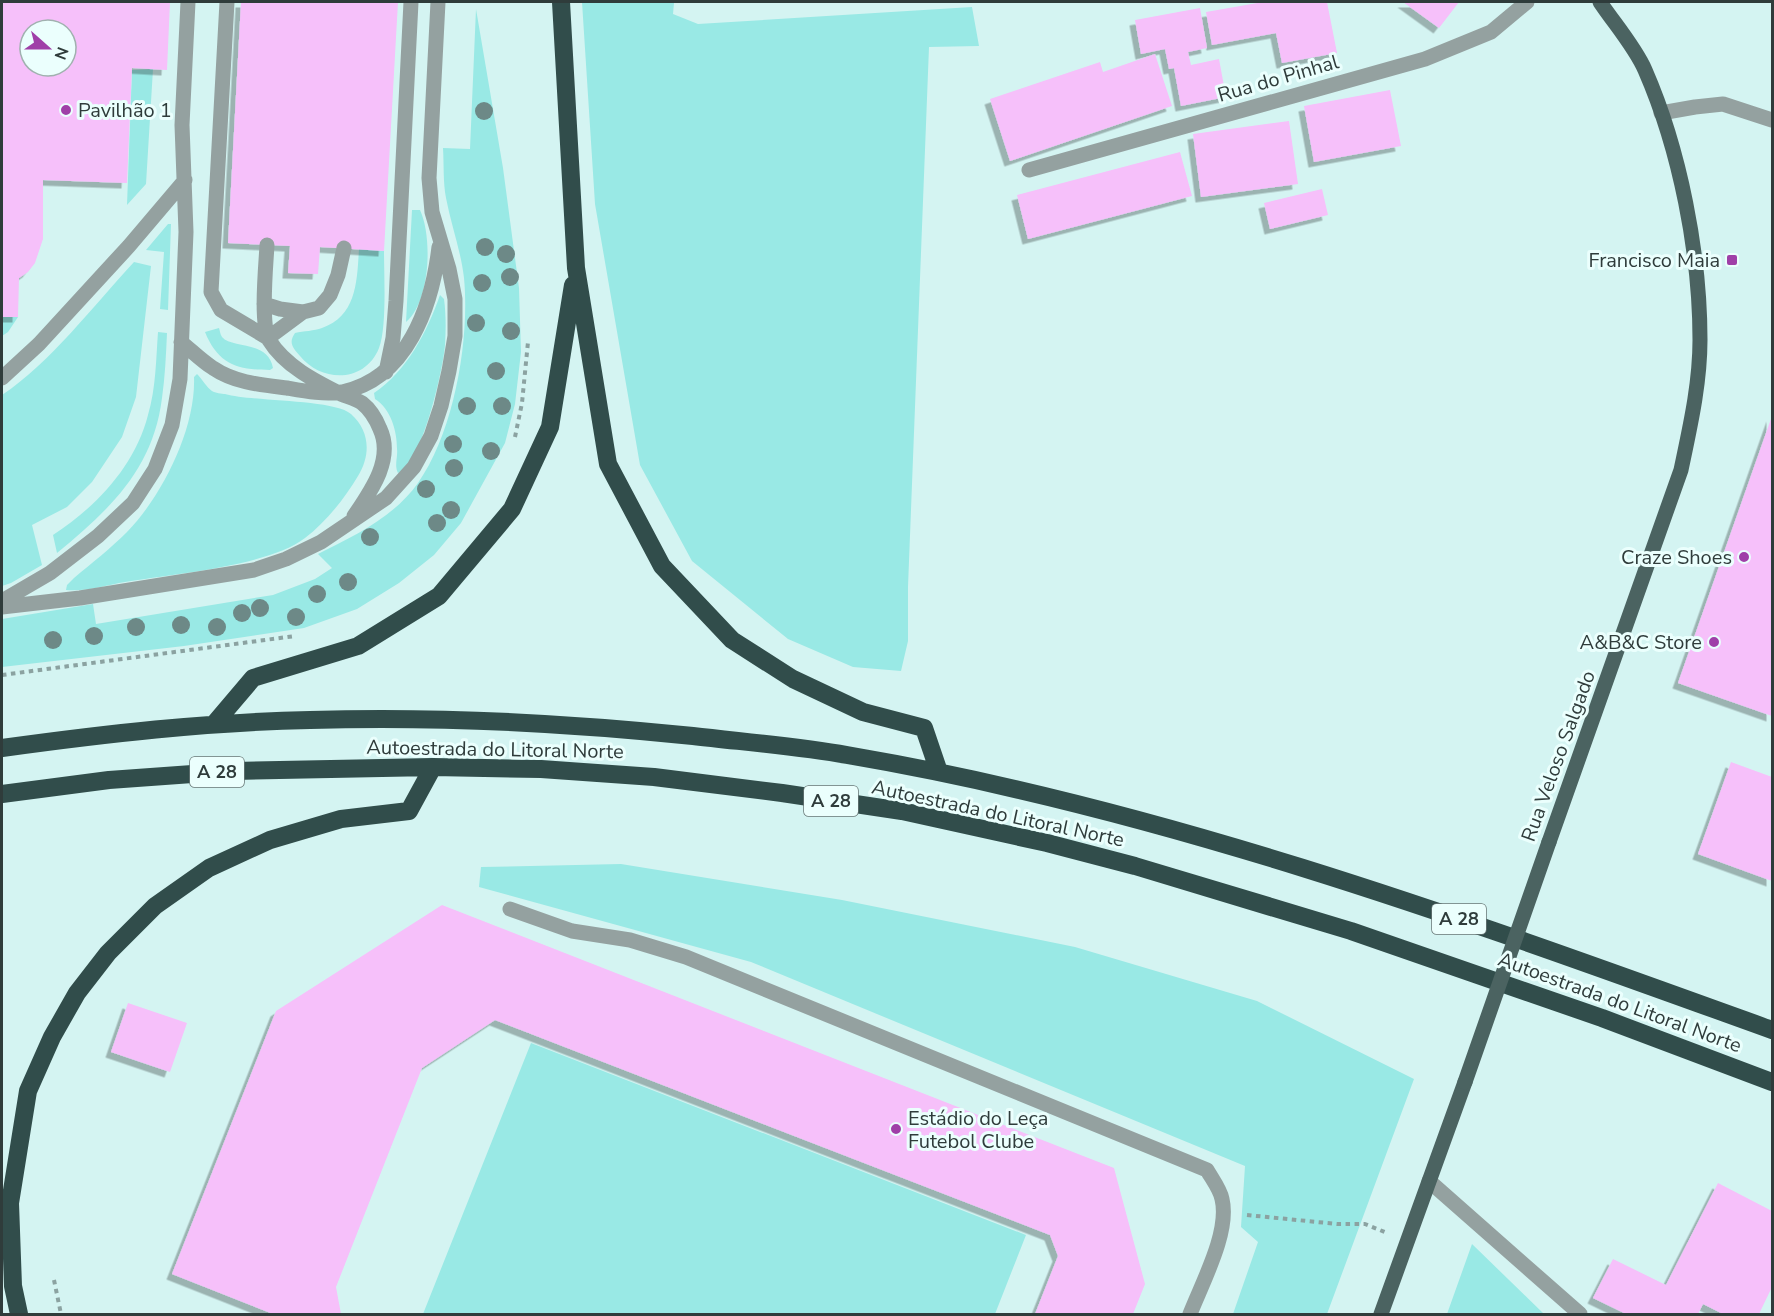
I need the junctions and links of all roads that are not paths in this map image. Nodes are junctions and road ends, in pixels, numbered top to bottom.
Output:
1 (188, 2) edge
2 (227, 2) edge
3 (411, 2) edge
4 (438, 2) edge
5 (561, 2) edge
6 (1527, 2) edge
7 (1600, 2) edge
8 (1661, 113) junction
9 (1773, 120) edge
10 (1029, 170) dead end
11 (185, 180) junction
12 (440, 242) junction
13 (267, 245) dead end
14 (344, 248) dead end
15 (576, 268) junction
16 (264, 304) junction
17 (303, 312) junction
18 (268, 338) junction
19 (182, 342) junction
20 (386, 372) junction
21 (2, 378) edge
22 (339, 393) junction
23 (350, 523) junction
24 (2, 601) edge
25 (2, 607) edge
26 (214, 724) junction
27 (2, 748) edge
28 (434, 767) junction
29 (939, 772) junction
30 (2, 795) edge
31 (510, 909) dead end
32 (1773, 1030) edge
33 (1773, 1082) edge
34 (1429, 1181) junction
35 (19, 1314) edge
36 (1190, 1314) edge
37 (1381, 1314) edge
38 (1580, 1314) edge

1 - 11 street
2 - 18 street
3 - 20 street
4 - 12 street
5 - 15 highway
6 - 10 street, Rua do Pinhal
7 - 8 main road, Rua Veloso Salgado
8 - 9 street
8 - 34 main road, Rua Veloso Salgado, bridge
11 - 19 street
11 - 21 street
12 - 20 street
12 - 23 street
13 - 16 street
14 - 17 street
15 - 26 highway
15 - 29 highway
16 - 17 street
16 - 18 street
17 - 18 street
18 - 22 street
19 - 22 street
19 - 24 street
20 - 22 street
22 - 23 street
23 - 25 street
26 - 27 highway, Autoestrada do Litoral Norte / A 28
26 - 29 highway, Autoestrada do Litoral Norte / A 28
28 - 30 highway, Autoestrada do Litoral Norte / A 28
28 - 33 highway, Autoestrada do Litoral Norte / A 28
28 - 35 highway
29 - 32 highway, Autoestrada do Litoral Norte / A 28
31 - 36 street
34 - 37 main road, Rua Veloso Salgado
34 - 38 street

